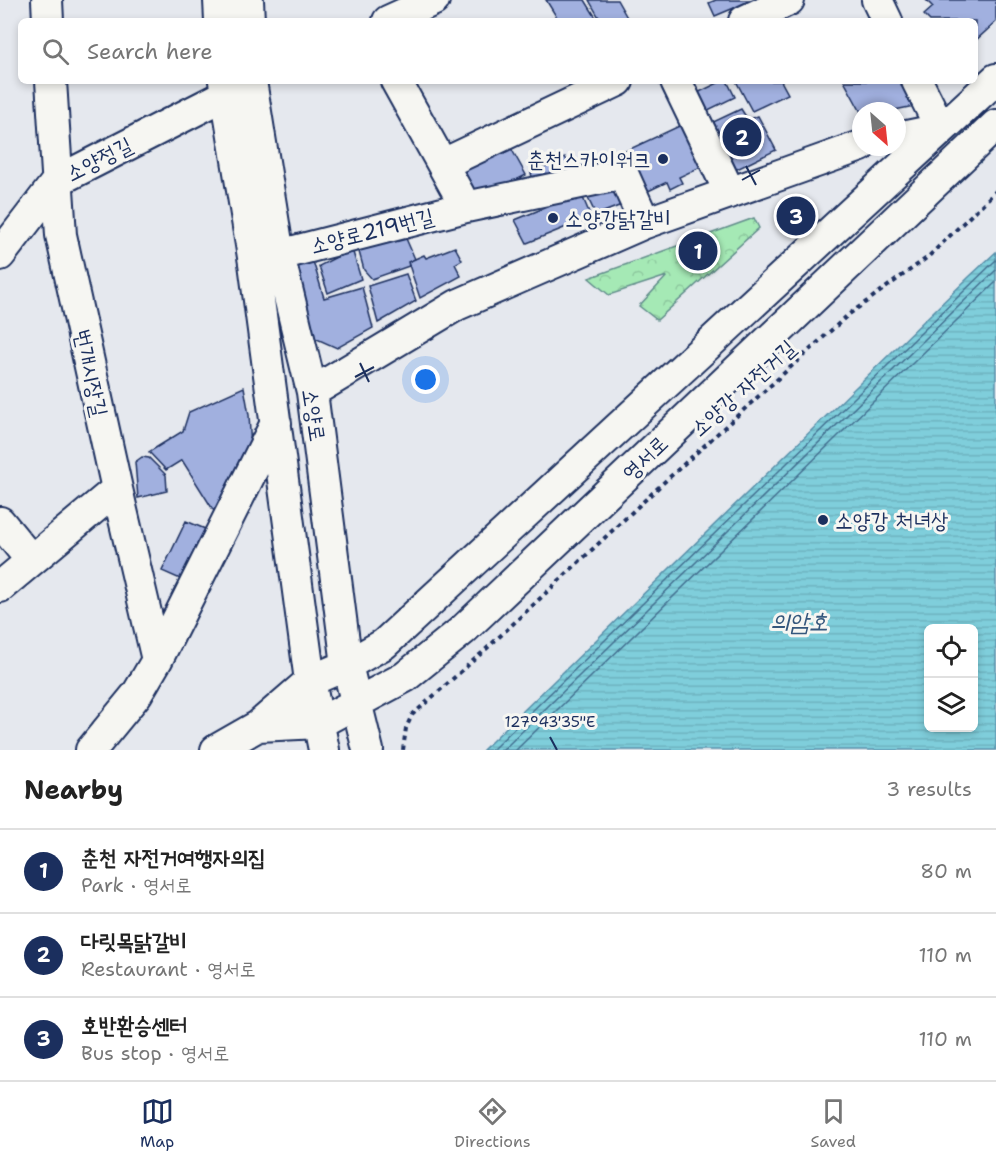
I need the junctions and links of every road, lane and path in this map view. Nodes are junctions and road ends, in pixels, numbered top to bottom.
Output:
1 (47, 0) edge
2 (219, 0) edge
3 (248, 0) edge
4 (789, 0) edge
5 (877, 0) edge
6 (423, 3) edge
7 (48, 18) edge
8 (220, 18) edge
9 (249, 18) edge
10 (394, 18) edge
11 (750, 18) edge
12 (886, 18) edge
13 (996, 79) edge
14 (51, 84) edge
15 (241, 84) edge
16 (398, 84) edge
17 (612, 84) edge
18 (677, 84) edge
19 (918, 84) edge
20 (996, 125) edge
21 (941, 129) junction
22 (906, 136) edge
23 (852, 149) edge
24 (443, 164) junction
25 (57, 181) junction
26 (996, 191) edge
27 (730, 193) junction
28 (466, 207) junction
29 (645, 223) junction
30 (0, 255) edge
31 (279, 255) junction
32 (312, 392) junction
33 (276, 423) junction
34 (117, 489) junction
35 (0, 522) edge
36 (31, 560) junction
37 (0, 586) edge
38 (158, 660) junction
39 (347, 665) junction
40 (310, 681) junction
41 (357, 705) junction
42 (258, 726) junction
43 (321, 737) edge
44 (91, 750) edge
45 (216, 750) edge
46 (368, 750) edge
47 (403, 750) edge

1 - 7 street
2 - 8 street
3 - 9 street
4 - 11 street
5 - 12 street
6 - 10 street
13 - 21 street, 영서로
14 - 25 street, 번개시장길
15 - 25 street, 소양정길
15 - 31 street, 소양로
15 - 33 street, 소양로
16 - 24 street, 소양로219번길
17 - 24 street
18 - 27 street
19 - 21 street
20 - 41 street, 영서로
21 - 22 street
21 - 39 street, 영서로
23 - 27 street
24 - 28 street, 소양로219번길
25 - 30 street, 소양정길
25 - 34 street, 번개시장길
26 - 47 path, 소양강 자전거길
27 - 29 street
28 - 29 street, 소양로219번길
28 - 31 street, 소양로219번길
29 - 32 street
31 - 32 street, 소양로
32 - 39 street, 소양로
33 - 38 street
33 - 40 street, 소양로
34 - 36 street
34 - 38 street, 번개시장길
35 - 36 street
36 - 37 street
38 - 44 street
39 - 40 street, 영서로
39 - 41 street, 소양로
40 - 42 street, 영서로
40 - 43 street, 소양로
41 - 43 street, 영서로
41 - 46 street, 소양로
42 - 43 street, 영서로
42 - 45 street, 영서로

